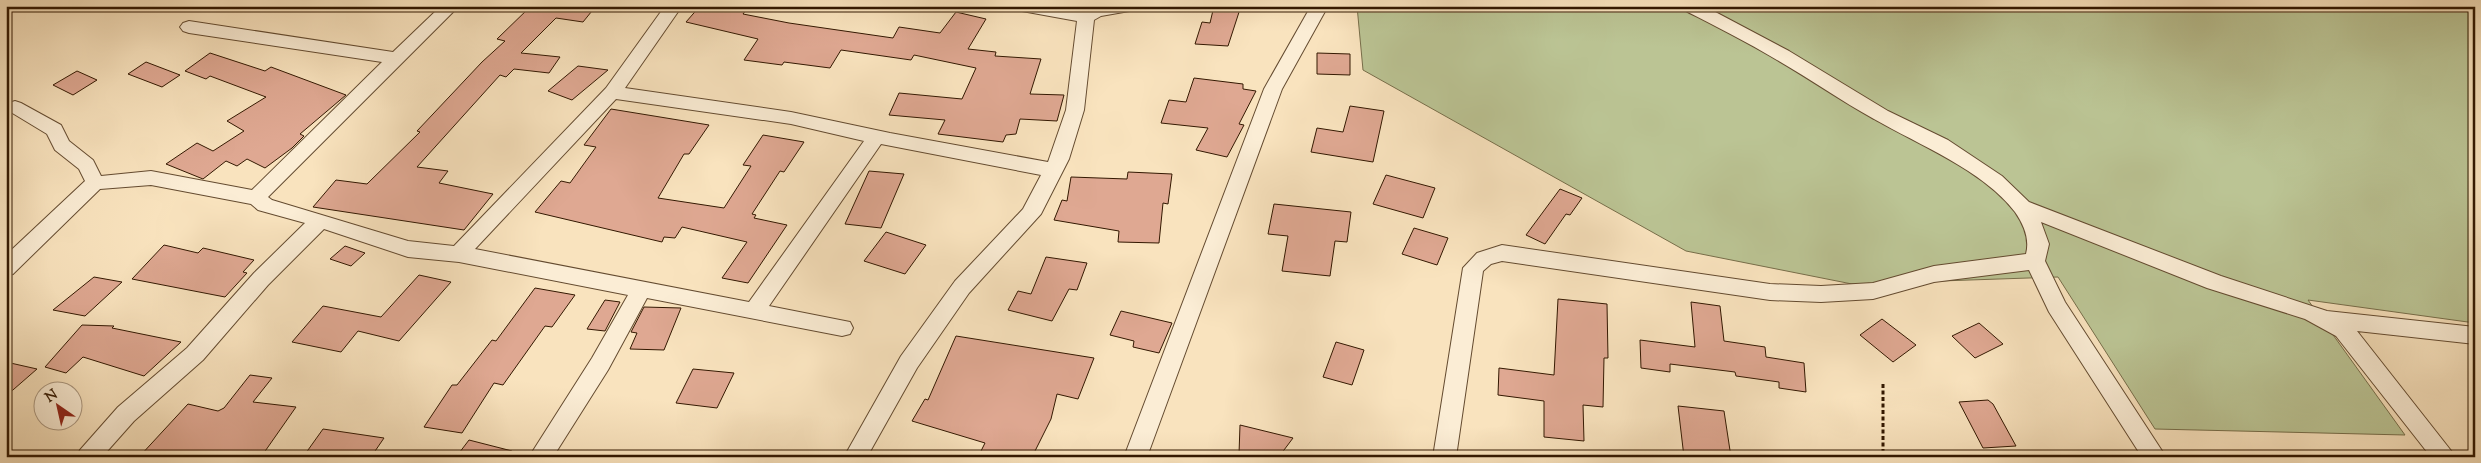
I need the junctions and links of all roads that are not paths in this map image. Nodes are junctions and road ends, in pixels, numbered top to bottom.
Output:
1 (451, 6) edge
2 (674, 6) edge
3 (1022, 6) edge
4 (1129, 6) edge
5 (1320, 6) edge
6 (1690, 6) edge
7 (1086, 17) junction
8 (189, 27) dead end
9 (398, 59) junction
10 (612, 92) junction
11 (15, 107) dead end
12 (876, 137) junction
13 (1053, 170) junction
14 (94, 183) junction
15 (257, 198) junction
16 (2022, 207) junction
17 (320, 220) junction
18 (459, 254) junction
19 (2035, 261) junction
20 (6, 268) edge
21 (642, 289) junction
22 (754, 311) junction
23 (2326, 319) junction
24 (842, 328) dead end
25 (2475, 336) edge
26 (88, 457) edge
27 (540, 457) edge
28 (855, 457) edge
29 (1135, 457) edge
30 (1444, 457) edge
31 (2155, 457) edge
32 (2445, 457) edge

1 - 9 street
2 - 10 street
3 - 7 street
4 - 7 street
5 - 29 street
6 - 16 street
7 - 13 street
8 - 9 street
9 - 15 street
10 - 12 street
10 - 18 street
11 - 14 street
12 - 13 street
12 - 22 street
13 - 28 street
14 - 15 street
14 - 20 street
15 - 17 street
16 - 19 street
16 - 23 street
17 - 18 street
17 - 26 street
18 - 21 street
19 - 30 street
19 - 31 street
21 - 22 street
21 - 27 street
22 - 24 street
23 - 25 street
23 - 32 street

